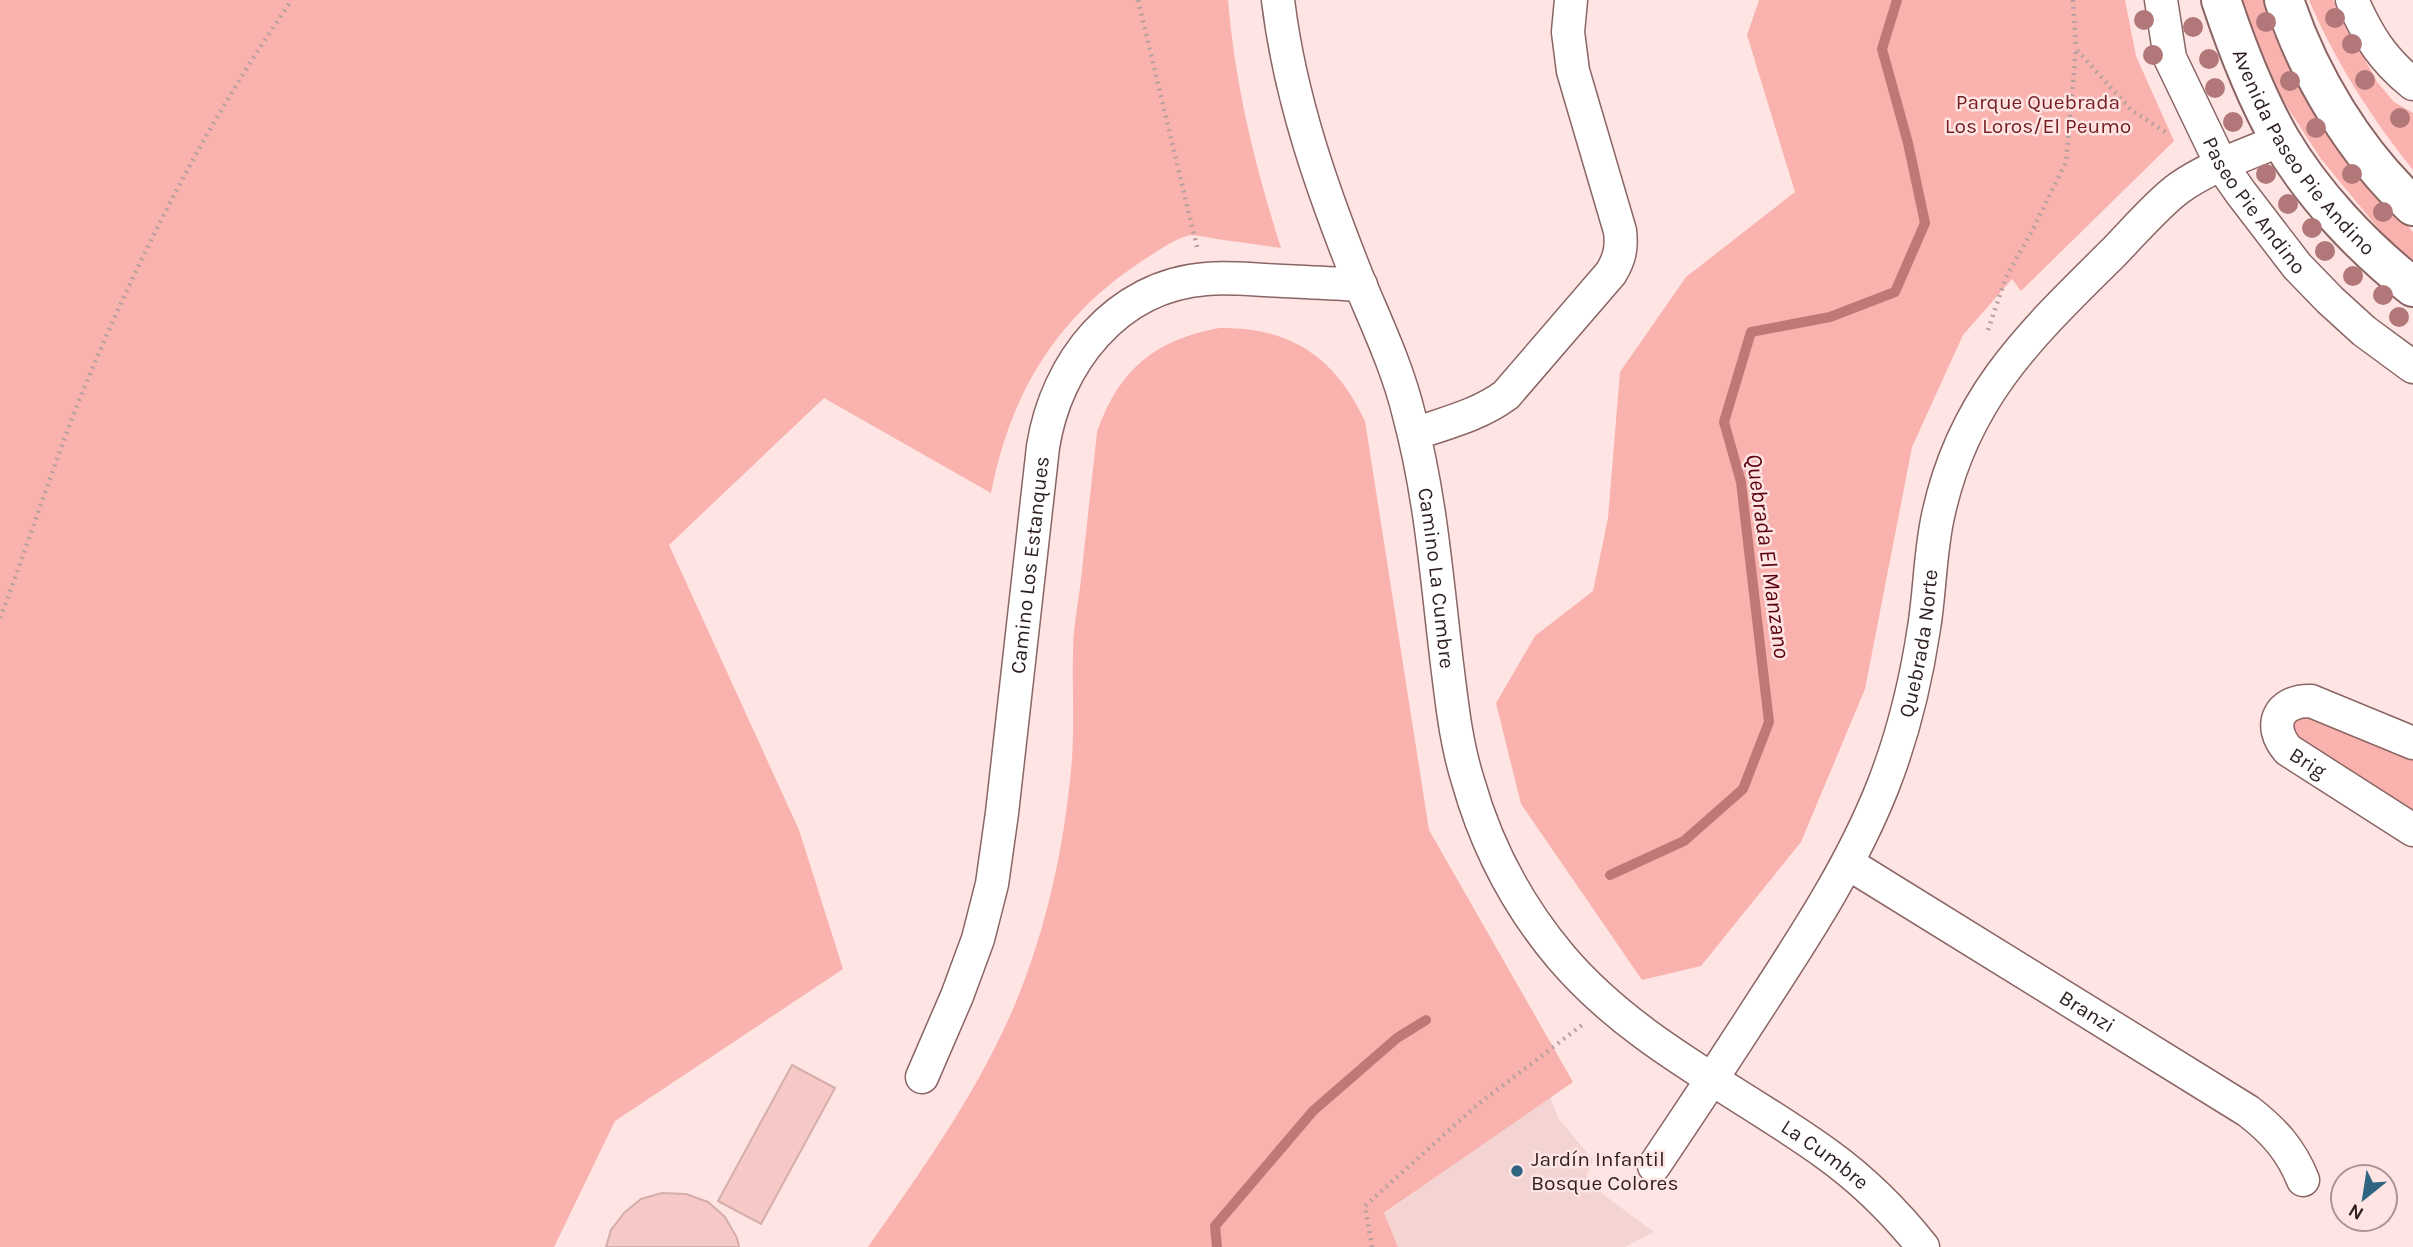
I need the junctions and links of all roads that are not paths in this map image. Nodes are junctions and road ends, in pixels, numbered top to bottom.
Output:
1 (1278, 0) edge
2 (1571, 0) edge
3 (2161, 0) edge
4 (2221, 0) edge
5 (2284, 0) edge
6 (2352, 0) edge
7 (2413, 84) edge
8 (2281, 140) junction
9 (2222, 166) junction
10 (2413, 206) edge
11 (1361, 285) junction
12 (2413, 288) edge
13 (2413, 368) edge
14 (1414, 434) junction
15 (2413, 743) edge
16 (2413, 830) edge
17 (1849, 864) junction
18 (922, 1077) dead end
19 (1711, 1080) junction
20 (1654, 1166) dead end
21 (2303, 1180) dead end
22 (1923, 1247) edge

1 - 11 street, Camino La Cumbre
2 - 14 street
3 - 9 street, Paseo Pie Andino
4 - 8 street, Avenida Paseo Pie Andino
5 - 10 street
6 - 7 street
8 - 9 street, Quebrada Norte
8 - 12 street, Avenida Paseo Pie Andino
9 - 13 street, Paseo Pie Andino
9 - 17 street, Quebrada Norte
11 - 14 street, Camino La Cumbre
11 - 18 street, Camino Los Estanques
14 - 19 street, Camino La Cumbre
15 - 16 street, Brig
17 - 19 street, Quebrada Norte
17 - 21 street, Branzi
19 - 20 street, Quebrada Norte
19 - 22 street, La Cumbre

